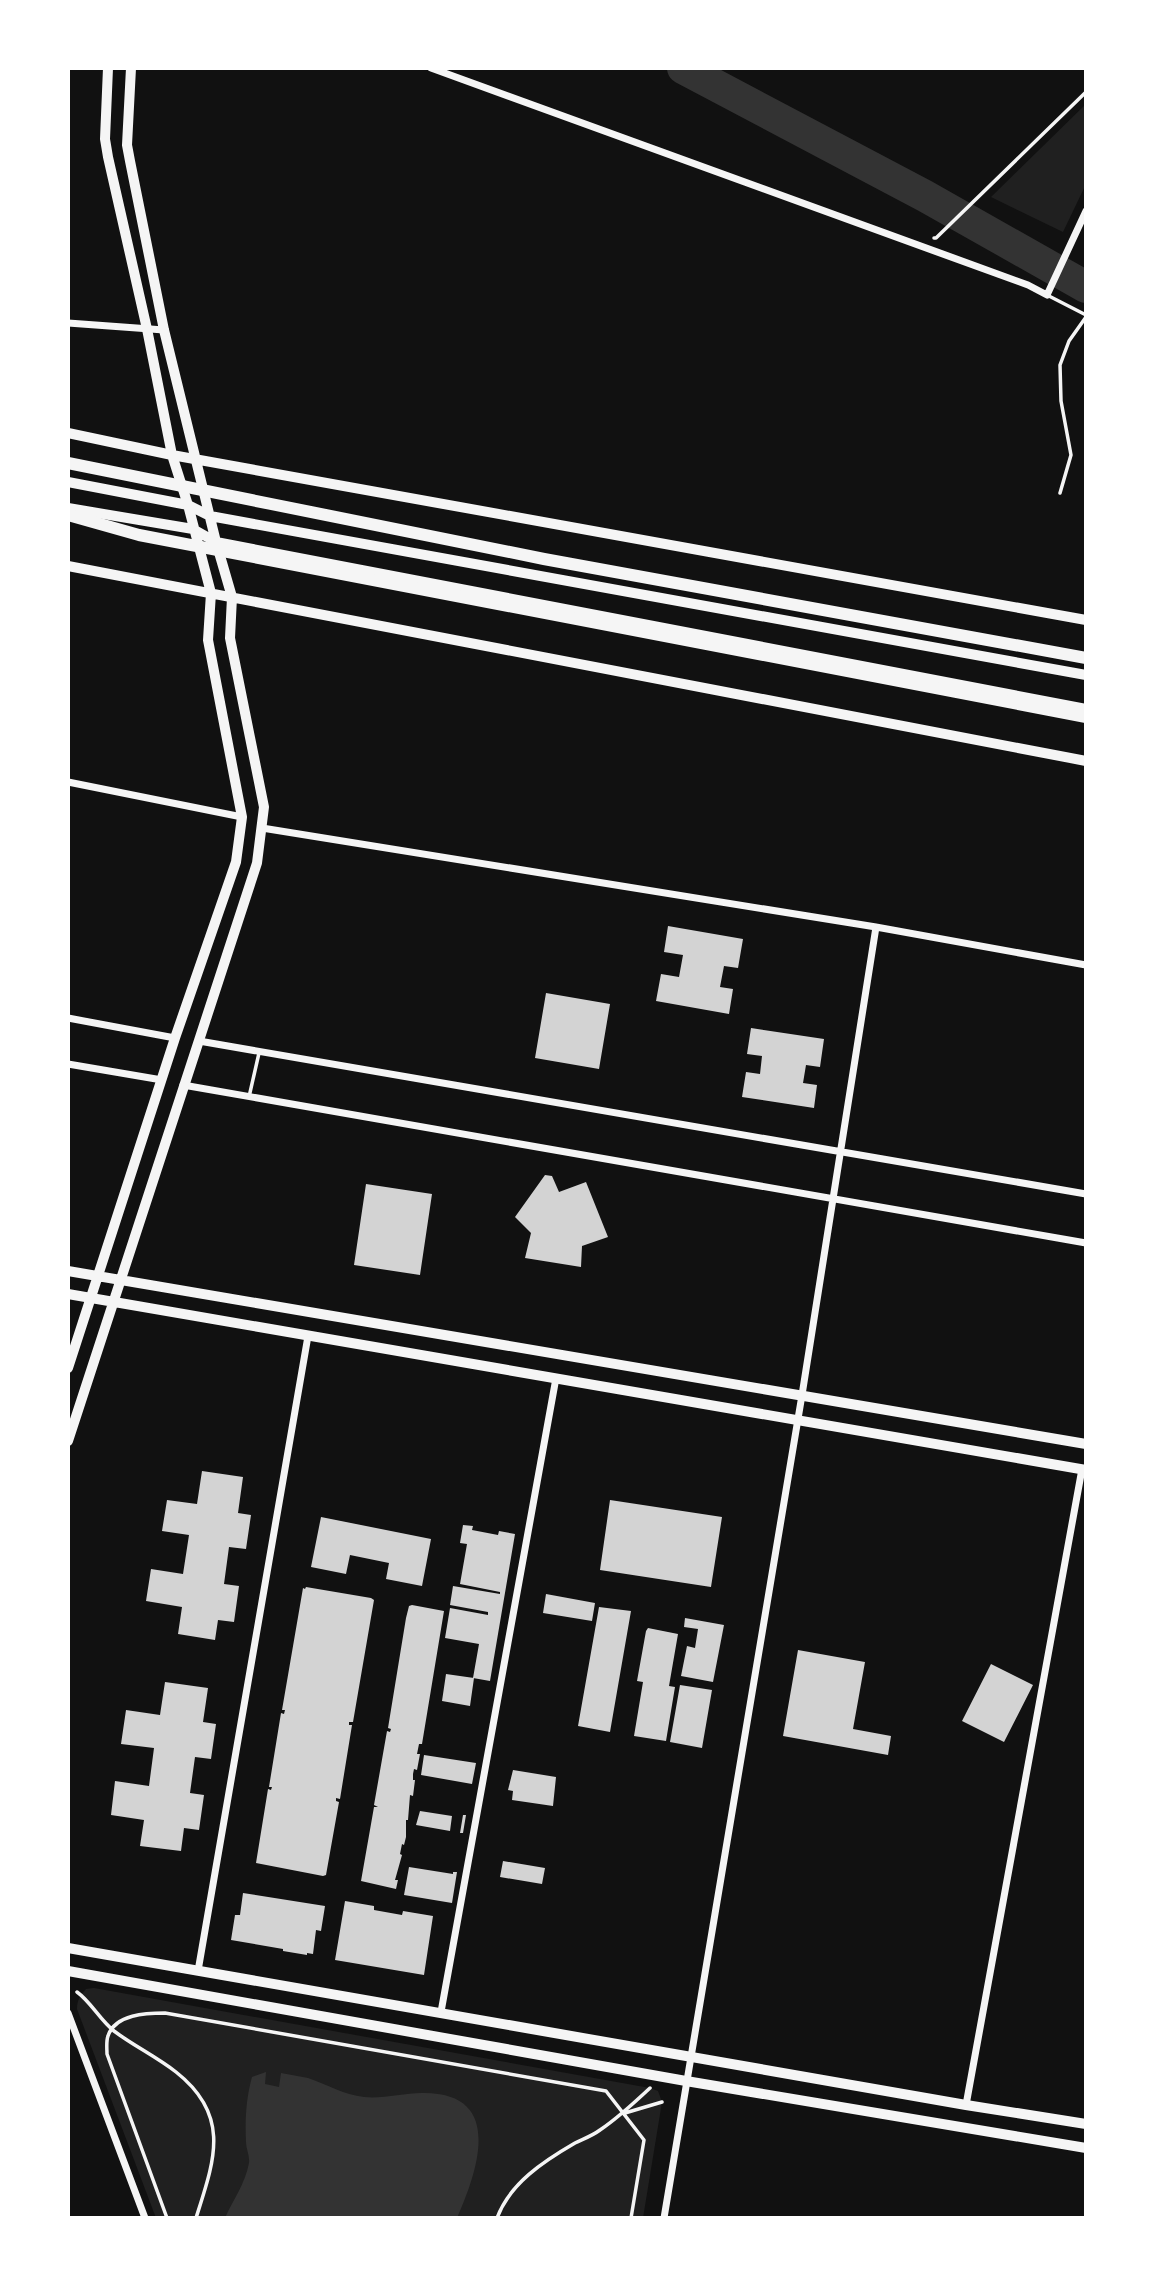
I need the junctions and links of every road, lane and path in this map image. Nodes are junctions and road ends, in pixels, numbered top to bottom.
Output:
1 (108, 68) edge
2 (131, 68) edge
3 (431, 68) edge
4 (1086, 92) edge
5 (1086, 211) edge
6 (925, 234) dead end
7 (1047, 295) junction
8 (1086, 316) edge
9 (68, 323) edge
10 (147, 329) junction
11 (164, 330) junction
12 (68, 433) edge
13 (172, 455) junction
14 (195, 458) junction
15 (68, 463) edge
16 (68, 482) edge
17 (1060, 493) dead end
18 (188, 505) junction
19 (68, 508) edge
20 (68, 515) edge
21 (210, 516) junction
22 (193, 529) junction
23 (216, 542) junction
24 (68, 566) edge
25 (211, 593) junction
26 (232, 597) junction
27 (1086, 620) edge
28 (1086, 658) edge
29 (1086, 675) edge
30 (1086, 709) edge
31 (1086, 717) edge
32 (1086, 761) edge
33 (68, 782) edge
34 (242, 817) junction
35 (262, 828) junction
36 (876, 927) junction
37 (1086, 965) edge
38 (68, 1018) edge
39 (175, 1038) junction
40 (199, 1041) junction
41 (260, 1051) junction
42 (68, 1065) edge
43 (162, 1080) junction
44 (183, 1085) junction
45 (249, 1097) junction
46 (840, 1153) junction
47 (1086, 1194) edge
48 (833, 1197) junction
49 (1086, 1243) edge
50 (68, 1271) edge
51 (98, 1276) junction
52 (119, 1280) junction
53 (68, 1294) edge
54 (91, 1298) junction
55 (112, 1301) junction
56 (308, 1335) junction
57 (68, 1368) edge
58 (556, 1378) junction
59 (802, 1395) junction
60 (798, 1420) junction
61 (68, 1441) edge
62 (1086, 1444) edge
63 (1084, 1470) edge
64 (68, 1948) edge
65 (198, 1971) junction
66 (68, 1972) edge
67 (77, 1992) dead end
68 (441, 2012) junction
69 (68, 2013) edge
70 (112, 2029) junction
71 (691, 2056) junction
72 (687, 2081) junction
73 (650, 2088) dead end
74 (663, 2102) dead end
75 (966, 2105) junction
76 (623, 2114) junction
77 (1086, 2124) edge
78 (1086, 2148) edge
79 (145, 2218) edge
80 (167, 2218) edge
81 (196, 2218) edge
82 (497, 2218) edge
83 (631, 2218) edge
84 (664, 2218) edge

1 - 10 street
2 - 11 street
3 - 7 street
4 - 6 path
5 - 7 street
7 - 8 lane
8 - 17 lane
9 - 10 street
10 - 11 street
10 - 13 street
11 - 14 street
12 - 13 street
13 - 14 street
13 - 18 street
14 - 21 street
14 - 27 street
15 - 28 highway
16 - 18 street
18 - 21 street
18 - 22 street
19 - 22 street
20 - 31 highway
21 - 23 street
21 - 29 street
22 - 23 street
22 - 25 street
23 - 26 street
23 - 30 street
24 - 25 street
25 - 26 street
25 - 34 street
26 - 32 street
26 - 35 street
33 - 34 street
34 - 39 street
35 - 36 street
35 - 40 street
36 - 37 street
36 - 46 street
38 - 39 street
39 - 43 street
40 - 41 street
40 - 44 street
41 - 45 lane
41 - 46 street
42 - 43 street
43 - 51 street
44 - 45 street
44 - 52 street
45 - 48 street
46 - 47 street
46 - 48 street
48 - 49 street
48 - 59 street
50 - 51 street
51 - 52 street
51 - 54 street
52 - 55 street
52 - 59 street
53 - 54 street
54 - 55 street
54 - 57 street
55 - 56 street
55 - 61 street
56 - 58 street
56 - 65 street
58 - 60 street
58 - 68 street
59 - 60 street
59 - 62 street
60 - 63 street
60 - 71 street
63 - 75 street
64 - 65 street
65 - 68 street
66 - 72 street
67 - 70 path
68 - 71 street
69 - 79 street
70 - 76 path
70 - 80 path
70 - 81 path
71 - 72 street
71 - 75 street
72 - 78 street
72 - 84 street
73 - 76 path
74 - 76 path
75 - 77 street
76 - 82 path
76 - 83 path

